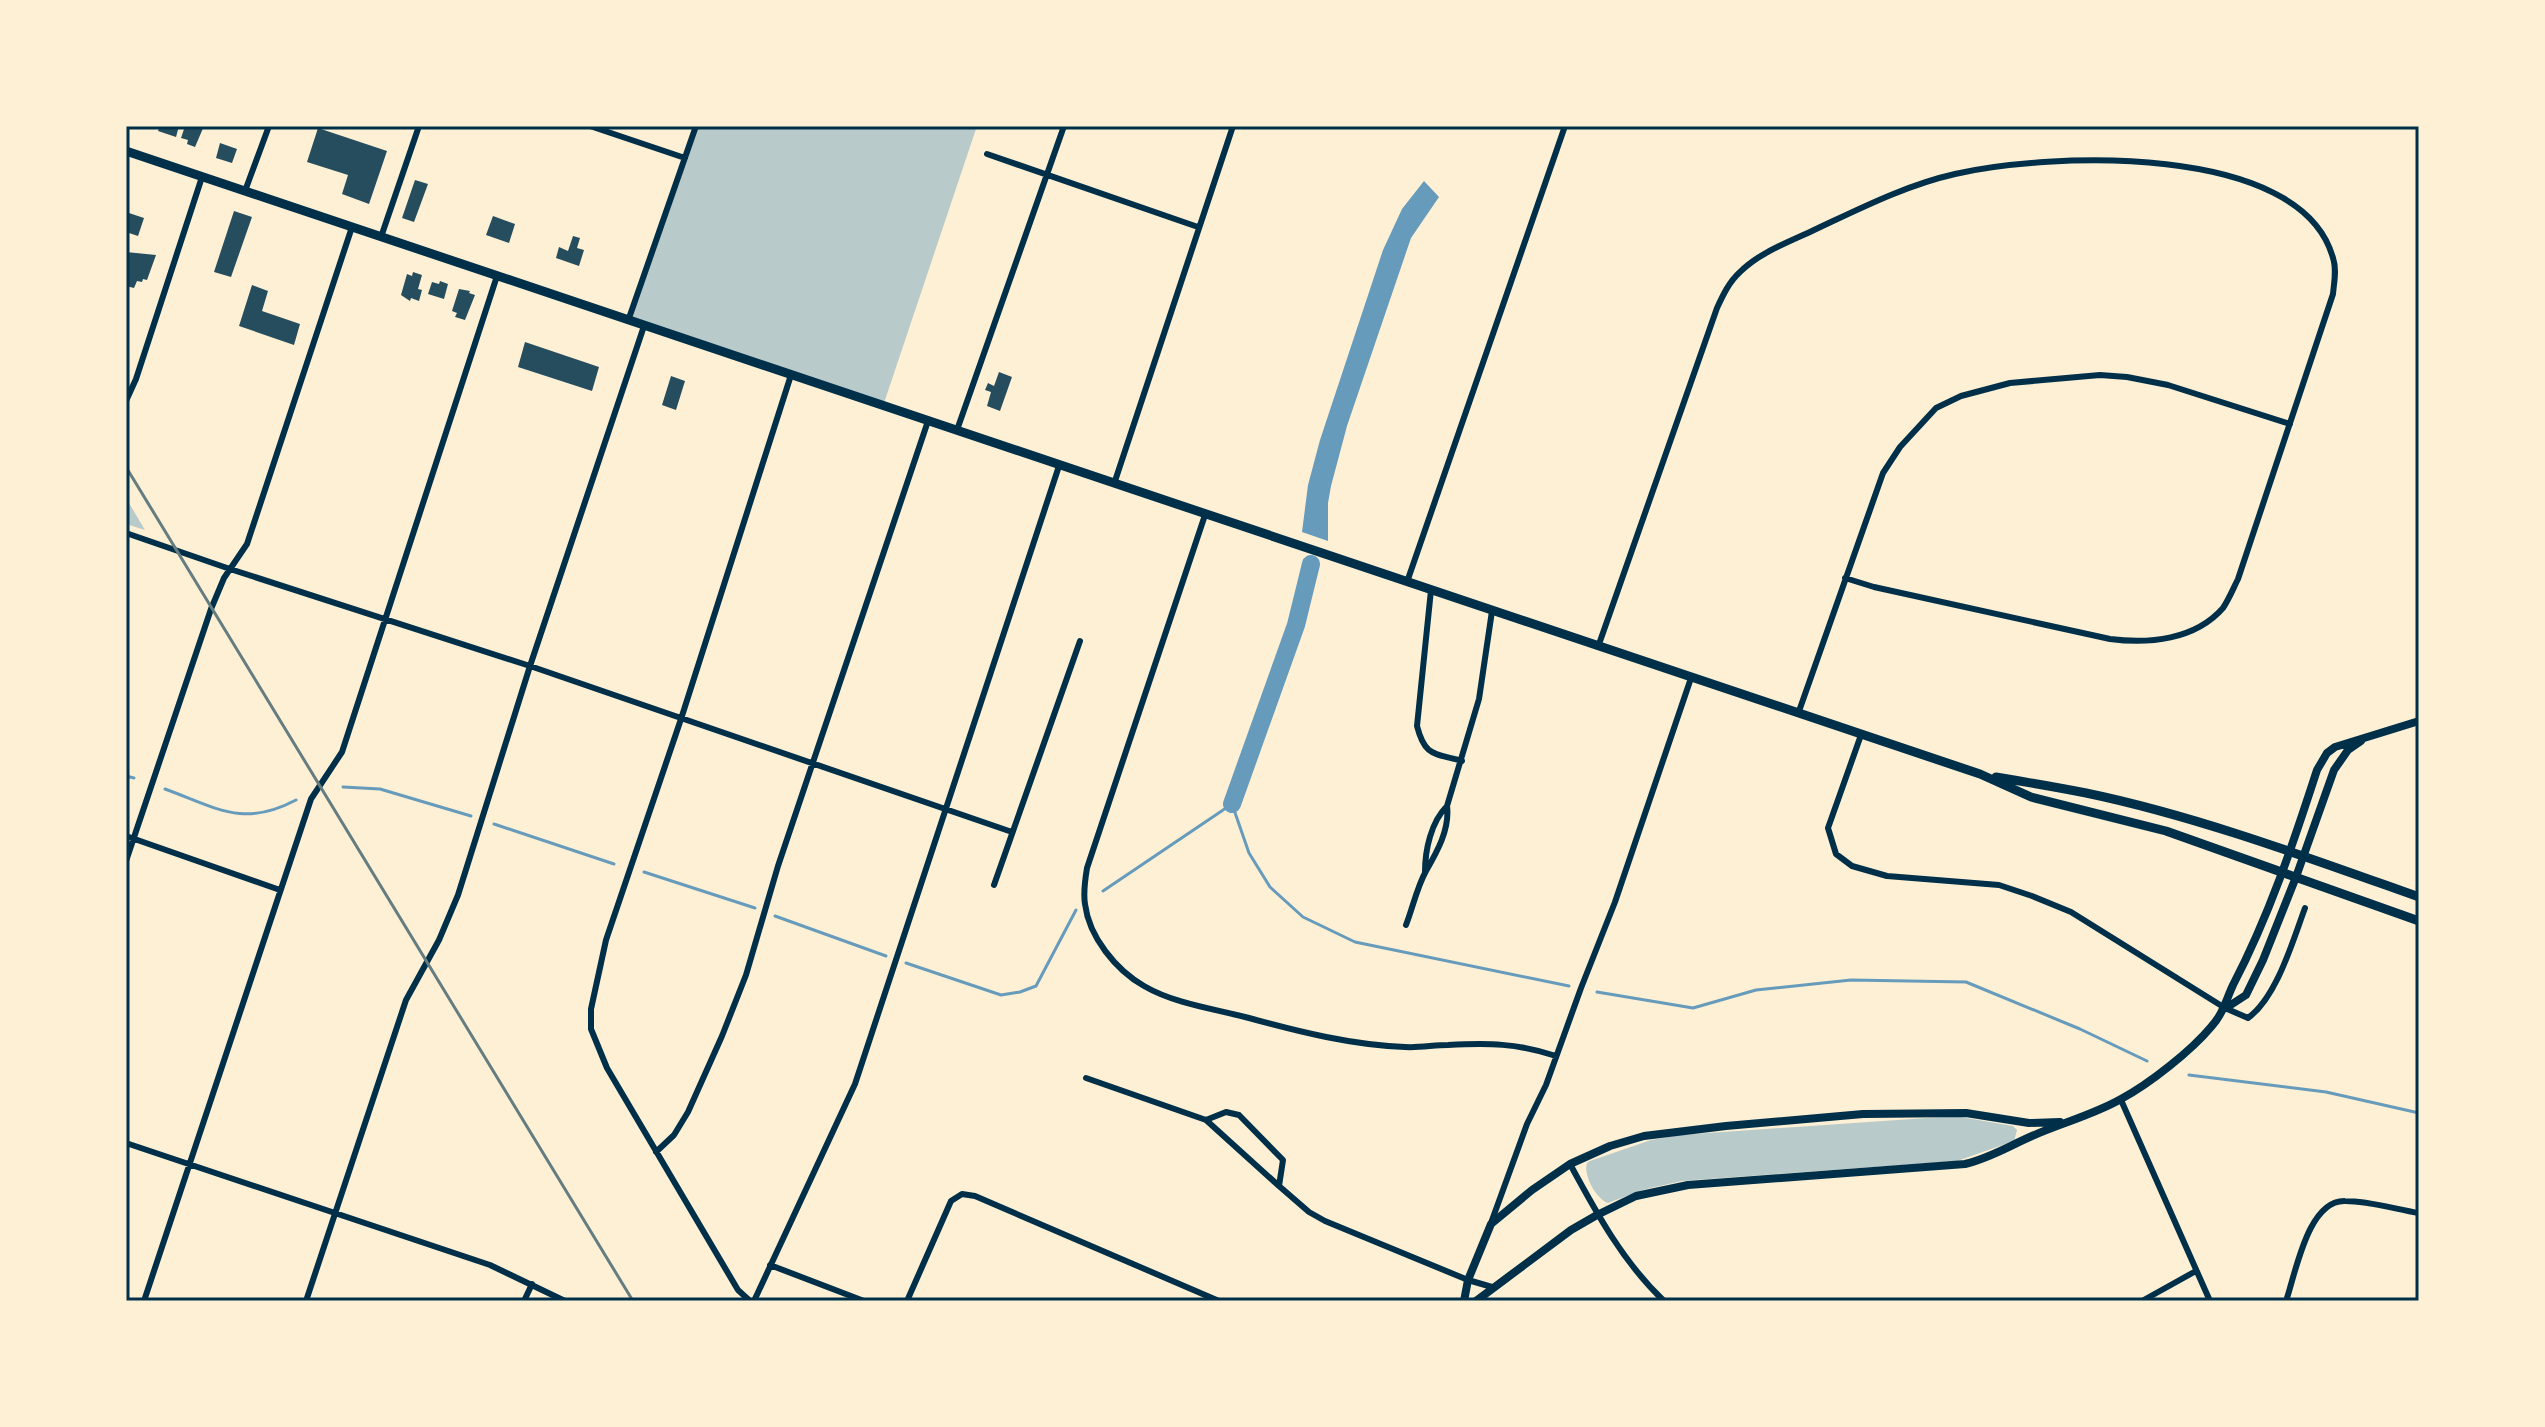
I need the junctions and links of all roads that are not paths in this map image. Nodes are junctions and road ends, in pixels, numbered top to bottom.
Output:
1 (269, 126) edge
2 (419, 126) edge
3 (590, 126) edge
4 (696, 126) edge
5 (1064, 126) edge
6 (1233, 126) edge
7 (1565, 126) edge
8 (126, 151) edge
9 (987, 154) dead end
10 (685, 158) junction
11 (1047, 175) junction
12 (202, 177) junction
13 (245, 191) junction
14 (352, 227) junction
15 (1198, 227) junction
16 (381, 237) junction
17 (497, 276) junction
18 (628, 321) junction
19 (644, 326) junction
20 (791, 375) junction
21 (126, 401) edge
22 (928, 421) junction
23 (2290, 424) junction
24 (957, 430) junction
25 (1059, 466) junction
26 (1114, 484) junction
27 (1205, 515) junction
28 (126, 533) edge
29 (230, 569) junction
30 (1845, 578) junction
31 (1407, 582) junction
32 (1431, 590) junction
33 (1492, 611) junction
34 (385, 620) junction
35 (1080, 641) dead end
36 (1598, 647) junction
37 (530, 666) junction
38 (1691, 678) junction
39 (1798, 714) junction
40 (681, 719) junction
41 (2419, 721) edge
42 (1861, 735) junction
43 (2365, 738) junction
44 (1462, 761) junction
45 (812, 765) junction
46 (1980, 774) junction
47 (1447, 806) junction
48 (945, 810) junction
49 (1012, 832) junction
50 (130, 837) edge
51 (2290, 853) junction
52 (2303, 857) junction
53 (126, 861) edge
54 (1425, 872) junction
55 (2282, 872) junction
56 (2296, 877) junction
57 (994, 885) dead end
58 (280, 890) junction
59 (2419, 897) edge
60 (2305, 908) dead end
61 (2419, 921) edge
62 (1406, 925) dead end
63 (2225, 1008) junction
64 (1556, 1056) junction
65 (1086, 1078) dead end
66 (2121, 1100) junction
67 (1206, 1120) junction
68 (2069, 1122) junction
69 (126, 1143) edge
70 (656, 1152) junction
71 (189, 1163) junction
72 (1570, 1164) junction
73 (1279, 1186) junction
74 (2419, 1213) edge
75 (336, 1214) junction
76 (1597, 1215) junction
77 (1491, 1224) junction
78 (770, 1265) junction
79 (2196, 1271) junction
80 (1468, 1280) junction
81 (532, 1284) junction
82 (1492, 1287) junction
83 (2208, 1297) edge
84 (144, 1301) edge
85 (306, 1301) edge
86 (524, 1301) edge
87 (565, 1301) edge
88 (752, 1301) edge
89 (864, 1301) edge
90 (907, 1301) edge
91 (1219, 1301) edge
92 (1464, 1301) edge
93 (1476, 1301) edge
94 (1664, 1301) edge
95 (2142, 1301) edge
96 (2286, 1301) edge

1 - 13 street
2 - 16 street
3 - 10 street
4 - 10 street
5 - 11 street
6 - 15 street
7 - 31 street
8 - 12 main road
9 - 11 street
10 - 18 street
11 - 15 street
11 - 24 street
12 - 13 main road
12 - 21 street
13 - 14 main road
14 - 16 main road
14 - 29 street
15 - 26 street
16 - 17 main road
17 - 18 main road
17 - 34 street
18 - 19 main road
19 - 20 main road
19 - 37 street
20 - 22 main road
20 - 40 street
22 - 24 main road
22 - 45 street
23 - 30 street
23 - 30 street
23 - 36 street
24 - 25 main road
25 - 26 main road
25 - 48 street
26 - 27 main road
27 - 31 main road
27 - 64 street
28 - 29 street
29 - 34 street
29 - 50 street
30 - 39 street
31 - 32 main road
32 - 33 main road
32 - 44 street
33 - 36 main road
33 - 44 street
34 - 37 street
34 - 58 street
35 - 49 street
36 - 38 main road
37 - 40 street
37 - 75 street
38 - 39 main road
38 - 64 street
39 - 42 main road
40 - 45 street
40 - 70 street
41 - 43 street
42 - 46 main road
42 - 63 street
43 - 51 street
43 - 52 street
44 - 47 street
45 - 48 street
45 - 70 street
46 - 51 main road
46 - 55 main road
47 - 54 street
47 - 54 street
48 - 49 street
48 - 78 street
49 - 57 street
50 - 53 street
50 - 58 street
51 - 52 main road
51 - 55 street
52 - 56 street
52 - 59 main road
54 - 62 street
55 - 56 main road
55 - 63 street
56 - 61 main road
56 - 63 street
58 - 71 street
60 - 63 street
63 - 66 street
64 - 77 street
65 - 67 street
66 - 68 street
66 - 79 street
67 - 73 street
67 - 73 street
68 - 72 street
68 - 76 street
69 - 71 street
70 - 88 street
71 - 75 street
71 - 84 street
72 - 76 street
72 - 77 street
73 - 80 street
74 - 96 street
75 - 81 street
75 - 85 street
76 - 82 street
76 - 94 street
77 - 80 street
78 - 88 street
78 - 89 street
79 - 83 street
79 - 95 street
80 - 82 street
80 - 92 street
81 - 86 street
81 - 87 street
82 - 93 street
90 - 91 street

